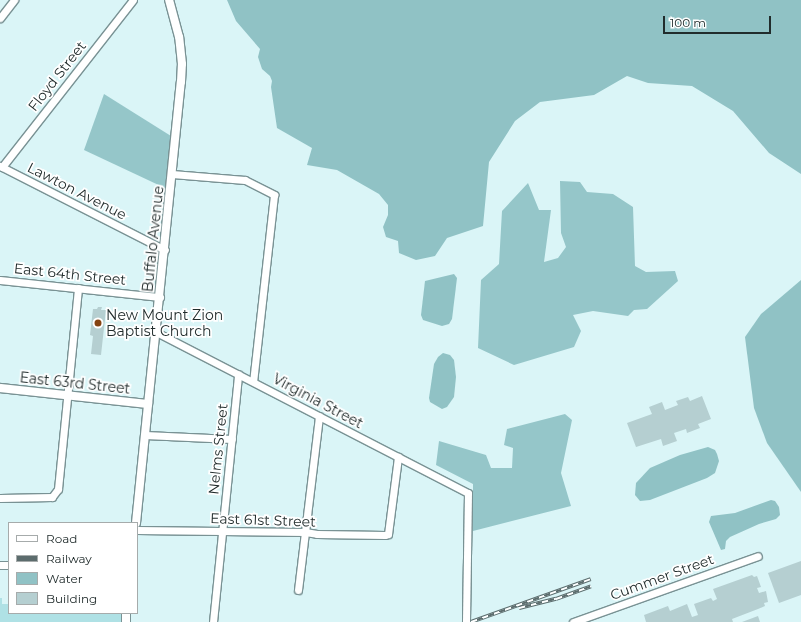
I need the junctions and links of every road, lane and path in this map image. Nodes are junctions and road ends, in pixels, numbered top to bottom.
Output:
1 (14, 0) edge
2 (133, 0) edge
3 (169, 0) edge
4 (0, 18) edge
5 (1, 167) edge
6 (172, 174) junction
7 (164, 250) junction
8 (0, 280) edge
9 (78, 288) junction
10 (160, 297) junction
11 (156, 332) junction
12 (238, 374) junction
13 (253, 381) junction
14 (0, 388) edge
15 (68, 395) junction
16 (148, 404) junction
17 (319, 416) junction
18 (145, 435) junction
19 (232, 439) junction
20 (398, 457) junction
21 (0, 498) edge
22 (136, 522) edge
23 (138, 530) edge
24 (223, 531) junction
25 (306, 532) junction
26 (758, 556) dead end
27 (298, 590) dead end
28 (214, 622) edge
29 (466, 622) edge
30 (573, 622) edge

1 - 4 street
2 - 5 street, Floyd Street
3 - 6 street, Buffalo Avenue
5 - 7 street, Lawton Avenue
6 - 7 street, Buffalo Avenue
6 - 13 street
7 - 10 street, Buffalo Avenue
8 - 9 street, East 64th Street
9 - 10 street, East 64th Street
9 - 15 street
10 - 11 street, Buffalo Avenue
11 - 12 street, Virginia Street
11 - 16 street, Buffalo Avenue
12 - 13 street, Virginia Street
12 - 19 street, Nelms Street
13 - 17 street, Virginia Street
14 - 15 street, East 63rd Street
15 - 16 street, East 63rd Street
15 - 21 street
16 - 18 street, Buffalo Avenue
17 - 20 street, Virginia Street
17 - 25 street
18 - 19 street
18 - 22 street, Buffalo Avenue
19 - 24 street, Nelms Street
20 - 25 street, East 61st Street
20 - 29 street, Virginia Street
23 - 24 street, East 61st Street
24 - 25 street, East 61st Street
24 - 28 street, Nelms Street
25 - 27 street
26 - 30 street, Cummer Street

